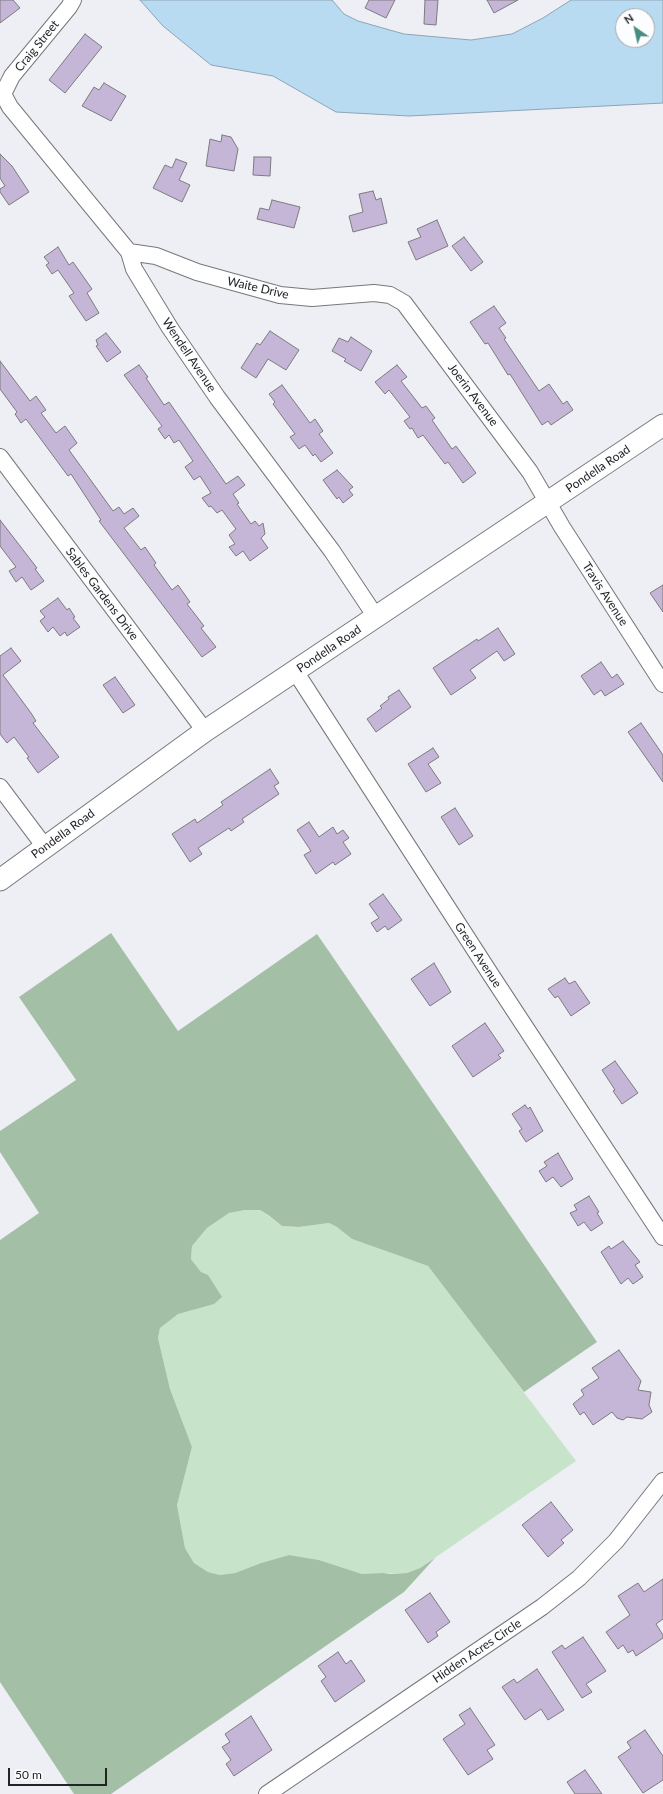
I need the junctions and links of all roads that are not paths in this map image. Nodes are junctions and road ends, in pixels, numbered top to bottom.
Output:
1 (73, 0) edge
2 (3, 94) joint
3 (129, 252) junction
4 (390, 295) joint
5 (663, 426) edge
6 (0, 457) edge
7 (548, 502) junction
8 (376, 617) junction
9 (295, 671) junction
10 (663, 684) edge
11 (205, 731) junction
12 (0, 787) edge
13 (45, 847) junction
14 (0, 880) edge
15 (663, 1237) edge
16 (663, 1481) edge
17 (267, 1794) edge

1 - 2 street, Craig Street
2 - 3 street, Wendell Avenue
3 - 4 street, Waite Drive
3 - 8 street, Wendell Avenue
4 - 7 street, Joerin Avenue
5 - 7 main road, Pondella Road
6 - 11 street, Sables Gardens Drive
7 - 8 main road, Pondella Road
7 - 10 street, Travis Avenue
8 - 9 main road, Pondella Road
9 - 11 main road, Pondella Road
9 - 15 street, Green Avenue
11 - 13 main road, Pondella Road
12 - 13 street
13 - 14 main road, Pondella Road
16 - 17 street, Hidden Acres Circle

